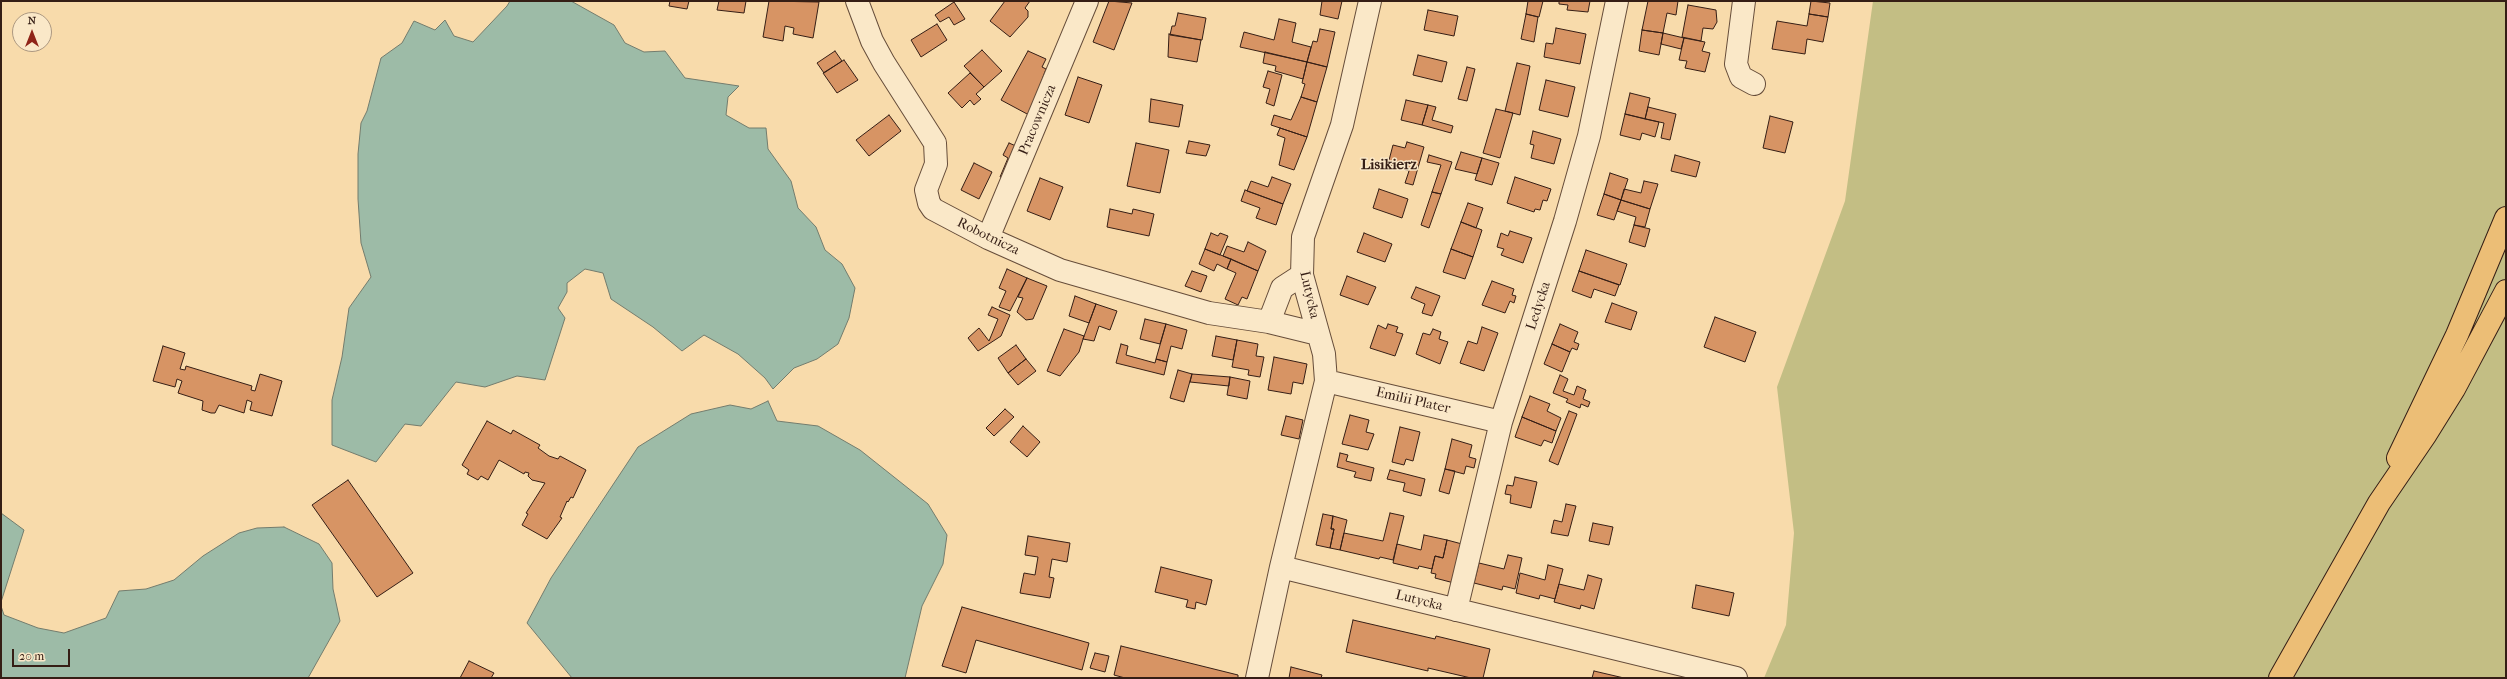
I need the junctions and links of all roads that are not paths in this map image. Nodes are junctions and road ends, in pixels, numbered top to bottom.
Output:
1 (857, 1) edge
2 (1087, 1) edge
3 (1370, 1) edge
4 (1617, 1) edge
5 (1744, 1) edge
6 (1754, 84) dead end
7 (2506, 218) edge
8 (988, 238) junction
9 (1302, 275) junction
10 (2506, 291) edge
11 (1270, 322) junction
12 (1318, 334) junction
13 (1326, 381) junction
14 (1501, 422) junction
15 (2379, 503) junction
16 (1281, 567) junction
17 (1456, 610) junction
18 (1257, 678) edge
19 (1736, 678) edge
20 (2280, 678) edge

1 - 8 street, Robotnicza
2 - 8 street, Pracownicza
3 - 9 street, Lutycka
4 - 14 street, Ledycka
5 - 6 street
7 - 15 highway
8 - 11 street, Robotnicza
9 - 11 street
9 - 12 street, Lutycka
10 - 15 highway
11 - 12 street, Robotnicza
12 - 13 street, Lutycka
13 - 14 street, Emilii Plater
13 - 16 street, Lutycka
14 - 17 street, Ledycka
15 - 20 highway
16 - 17 street, Lutycka
16 - 18 street, Lutycka
17 - 19 street, Lutycka

